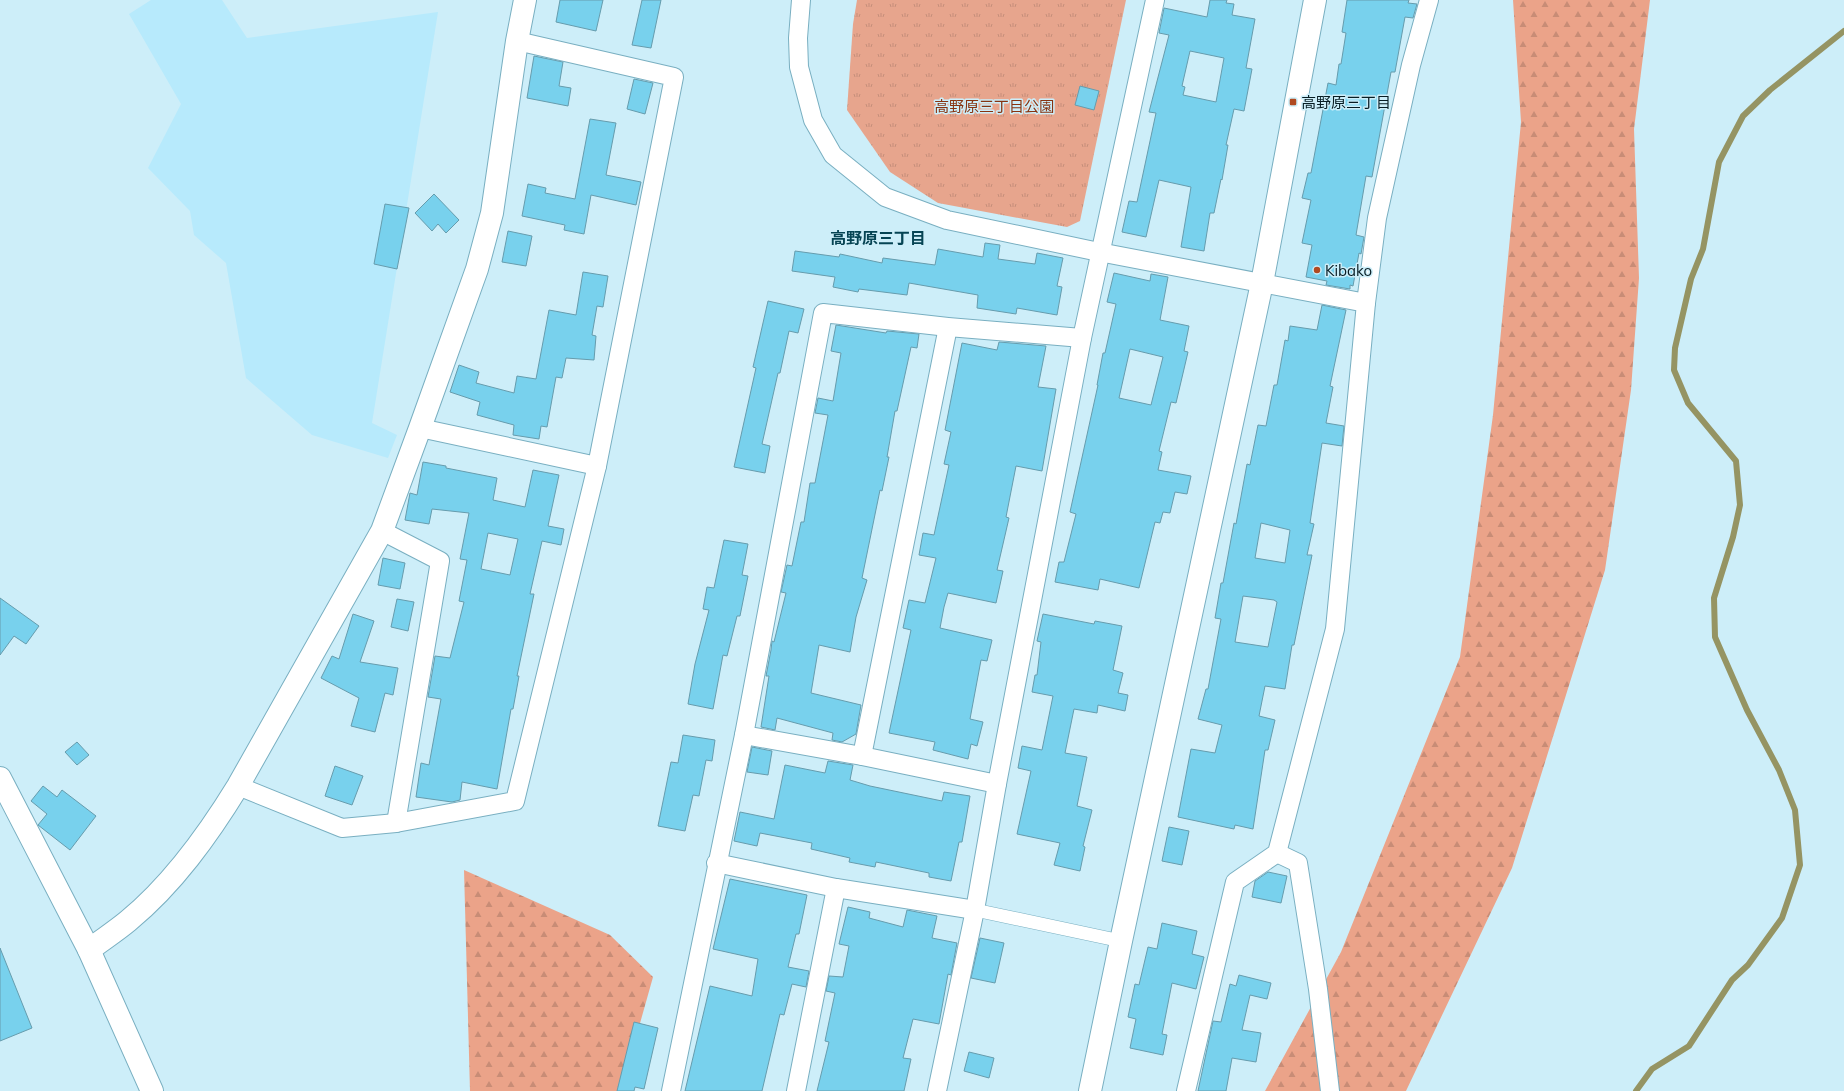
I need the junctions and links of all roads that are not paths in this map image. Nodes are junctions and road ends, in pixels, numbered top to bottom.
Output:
1 (524, 0) edge
2 (801, 0) edge
3 (1155, 0) edge
4 (1315, 0) edge
5 (1429, 0) edge
6 (517, 41) junction
7 (1099, 252) junction
8 (1262, 283) junction
9 (1366, 303) junction
10 (948, 327) junction
11 (1082, 338) junction
12 (420, 428) junction
13 (597, 466) junction
14 (382, 531) junction
15 (744, 735) junction
16 (862, 756) junction
17 (0, 778) edge
18 (997, 784) junction
19 (238, 786) junction
20 (396, 823) junction
21 (1277, 853) junction
22 (716, 863) junction
23 (836, 888) junction
24 (975, 910) junction
25 (1120, 941) junction
26 (89, 950) junction
27 (152, 1091) edge
28 (671, 1091) edge
29 (796, 1091) edge
30 (937, 1091) edge
31 (1090, 1091) edge
32 (1186, 1091) edge
33 (1330, 1091) edge

1 - 6 street
2 - 7 street
3 - 7 street
4 - 8 street
5 - 9 street
6 - 12 street
6 - 13 street
7 - 8 street
7 - 11 street
8 - 9 street
8 - 25 street
9 - 21 street
10 - 11 street
10 - 15 street
10 - 16 street
11 - 18 street
12 - 13 street
12 - 14 street
13 - 20 street
14 - 19 street
14 - 20 street
15 - 16 street
15 - 22 street
16 - 18 street
17 - 26 street
18 - 24 street
19 - 20 street
19 - 26 street
21 - 32 street
21 - 33 street
22 - 23 street
22 - 28 street
23 - 24 street
23 - 29 street
24 - 25 street
24 - 30 street
25 - 31 street
26 - 27 street

